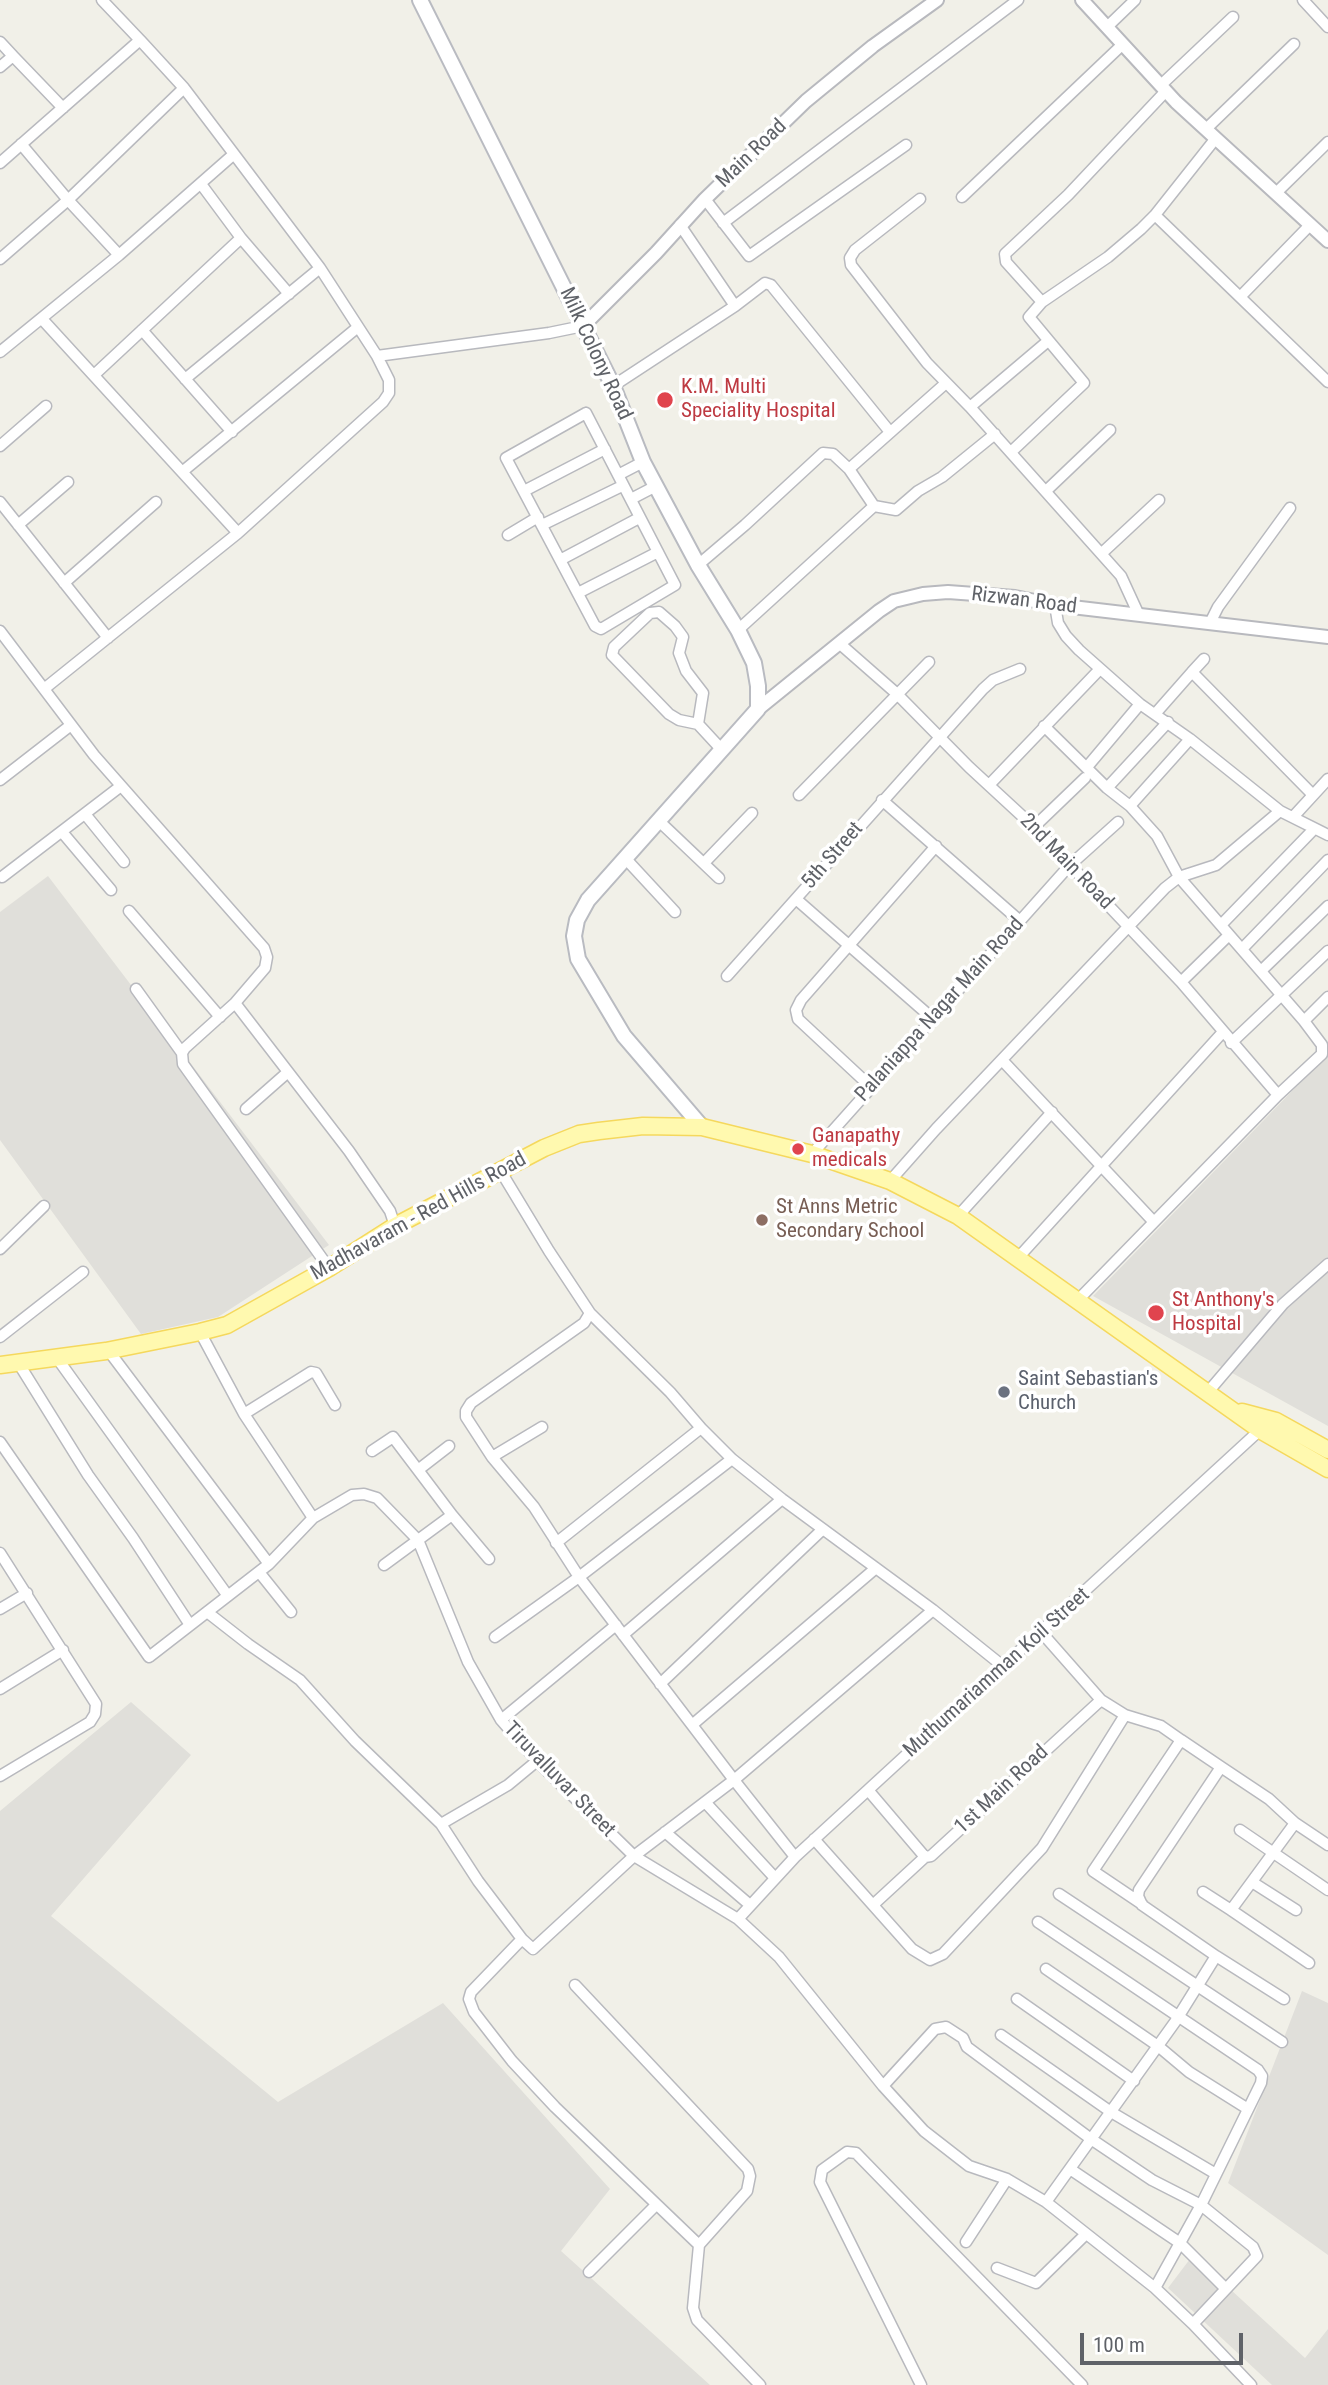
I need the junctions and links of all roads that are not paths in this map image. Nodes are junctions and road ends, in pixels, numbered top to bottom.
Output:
1 (102, 0) edge
2 (420, 0) edge
3 (937, 0) edge
4 (1018, 0) edge
5 (1082, 0) edge
6 (1135, 0) edge
7 (1303, 0) edge
8 (1233, 17) dead end
9 (1107, 27) junction
10 (1328, 27) edge
11 (140, 40) junction
12 (0, 43) edge
13 (1123, 44) junction
14 (1294, 44) dead end
15 (13, 56) junction
16 (0, 67) edge
17 (184, 88) junction
18 (1163, 88) junction
19 (63, 108) junction
20 (1206, 129) junction
21 (1216, 138) junction
22 (1328, 142) edge
23 (21, 144) junction
24 (906, 145) dead end
25 (234, 154) junction
26 (0, 163) edge
27 (201, 184) junction
28 (1276, 193) junction
29 (962, 197) dead end
30 (705, 199) junction
31 (920, 199) dead end
32 (68, 200) junction
33 (1155, 215) junction
34 (723, 223) junction
35 (680, 225) junction
36 (1310, 225) junction
37 (241, 238) junction
38 (1328, 242) edge
39 (119, 255) junction
40 (0, 259) edge
41 (320, 268) junction
42 (289, 294) junction
43 (1240, 297) junction
44 (1042, 302) junction
45 (735, 306) junction
46 (42, 319) junction
47 (583, 326) junction
48 (358, 327) junction
49 (142, 330) junction
50 (1048, 341) junction
51 (0, 352) edge
52 (377, 356) junction
53 (94, 375) junction
54 (185, 379) junction
55 (1328, 382) edge
56 (946, 383) junction
57 (613, 386) junction
58 (46, 406) dead end
59 (970, 407) junction
60 (1110, 430) dead end
61 (232, 432) junction
62 (890, 432) junction
63 (995, 434) junction
64 (0, 446) edge
65 (605, 449) junction
66 (1011, 452) junction
67 (643, 462) junction
68 (849, 469) junction
69 (182, 472) junction
70 (618, 475) junction
71 (68, 482) dead end
72 (622, 485) junction
73 (656, 486) junction
74 (1047, 490) junction
75 (524, 491) junction
76 (631, 499) junction
77 (1159, 500) dead end
78 (0, 502) edge
79 (156, 502) dead end
80 (874, 506) junction
81 (1290, 508) dead end
82 (639, 518) junction
83 (540, 521) junction
84 (18, 524) junction
85 (238, 533) junction
86 (508, 535) dead end
87 (658, 552) junction
88 (1102, 553) junction
89 (560, 560) junction
90 (698, 565) junction
91 (64, 583) junction
92 (578, 593) junction
93 (1055, 604) junction
94 (1138, 613) junction
95 (1210, 623) junction
96 (738, 630) junction
97 (0, 631) edge
98 (1328, 637) edge
99 (108, 638) junction
100 (839, 643) junction
101 (1204, 659) dead end
102 (929, 662) dead end
103 (1020, 669) dead end
104 (1100, 669) junction
105 (1192, 673) junction
106 (44, 689) junction
107 (896, 693) junction
108 (1140, 704) junction
109 (758, 709) junction
110 (1155, 714) junction
111 (1168, 722) junction
112 (698, 724) junction
113 (71, 725) junction
114 (1044, 726) junction
115 (939, 737) junction
116 (1190, 739) junction
117 (722, 750) junction
118 (1087, 766) junction
119 (1085, 779) dead end
120 (1328, 779) edge
121 (0, 780) edge
122 (989, 785) junction
123 (121, 786) junction
124 (1107, 788) junction
125 (799, 795) dead end
126 (1313, 795) junction
127 (882, 800) junction
128 (1130, 806) junction
129 (1280, 811) junction
130 (752, 813) dead end
131 (85, 814) junction
132 (1293, 817) junction
133 (659, 821) junction
134 (1118, 822) dead end
135 (1034, 827) junction
136 (1314, 829) junction
137 (62, 832) junction
138 (1328, 835) edge
139 (936, 846) junction
140 (625, 858) junction
141 (1328, 860) edge
142 (124, 862) dead end
143 (704, 863) junction
144 (1069, 866) junction
145 (2, 877) dead end
146 (1179, 877) junction
147 (719, 878) dead end
148 (111, 890) dead end
149 (796, 899) junction
150 (1328, 906) edge
151 (130, 911) dead end
152 (675, 912) dead end
153 (1020, 921) junction
154 (1221, 925) junction
155 (1129, 928) junction
156 (1229, 934) junction
157 (849, 945) junction
158 (1242, 949) junction
159 (1328, 951) edge
160 (1261, 971) junction
161 (727, 976) dead end
162 (1181, 982) junction
163 (136, 989) dead end
164 (1282, 995) junction
165 (1328, 997) edge
166 (235, 1003) junction
167 (220, 1017) junction
168 (933, 1018) junction
169 (1304, 1021) junction
170 (1222, 1033) junction
171 (1231, 1043) junction
172 (182, 1053) junction
173 (1002, 1060) junction
174 (288, 1072) junction
175 (871, 1087) junction
176 (1278, 1095) junction
177 (246, 1110) dead end
178 (1052, 1112) junction
179 (702, 1126) junction
180 (812, 1154) junction
181 (1103, 1165) junction
182 (500, 1170) junction
183 (890, 1181) junction
184 (44, 1206) dead end
185 (958, 1216) junction
186 (1153, 1221) junction
187 (395, 1226) junction
188 (0, 1249) edge
189 (1017, 1259) junction
190 (1328, 1264) edge
191 (329, 1268) junction
192 (83, 1272) dead end
193 (1076, 1302) junction
194 (590, 1313) junction
195 (200, 1332) junction
196 (0, 1337) edge
197 (108, 1349) junction
198 (58, 1357) junction
199 (6, 1362) edge
200 (1208, 1392) junction
201 (335, 1405) dead end
202 (1233, 1410) junction
203 (244, 1414) junction
204 (542, 1427) dead end
205 (701, 1428) junction
206 (1260, 1430) junction
207 (0, 1442) edge
208 (449, 1446) dead end
209 (1328, 1450) edge
210 (372, 1451) dead end
211 (492, 1457) junction
212 (732, 1459) junction
213 (1328, 1469) edge
214 (418, 1470) junction
215 (782, 1499) junction
216 (452, 1516) junction
217 (313, 1518) junction
218 (823, 1529) junction
219 (418, 1540) junction
220 (556, 1543) junction
221 (0, 1553) edge
222 (489, 1559) dead end
223 (270, 1564) junction
224 (384, 1565) dead end
225 (876, 1569) junction
226 (259, 1572) junction
227 (579, 1577) junction
228 (27, 1594) junction
229 (228, 1596) junction
230 (0, 1609) edge
231 (933, 1610) junction
232 (207, 1612) junction
233 (291, 1612) dead end
234 (190, 1625) junction
235 (615, 1625) junction
236 (1042, 1633) junction
237 (623, 1635) junction
238 (495, 1637) dead end
239 (63, 1650) junction
240 (1004, 1667) junction
241 (660, 1684) junction
242 (0, 1689) edge
243 (1101, 1700) junction
244 (1125, 1715) junction
245 (501, 1720) junction
246 (692, 1725) junction
247 (1181, 1740) junction
248 (537, 1761) junction
249 (1221, 1767) junction
250 (0, 1776) edge
251 (734, 1780) junction
252 (868, 1790) junction
253 (705, 1802) junction
254 (1295, 1823) junction
255 (441, 1824) junction
256 (1240, 1830) dead end
257 (665, 1832) junction
258 (814, 1839) junction
259 (1328, 1845) edge
260 (1272, 1853) junction
261 (634, 1856) junction
262 (795, 1857) junction
263 (925, 1857) junction
264 (775, 1878) junction
265 (1252, 1882) junction
266 (1328, 1890) edge
267 (1203, 1892) dead end
268 (1059, 1894) dead end
269 (874, 1904) junction
270 (750, 1905) junction
271 (1142, 1905) junction
272 (1231, 1910) junction
273 (1296, 1910) dead end
274 (738, 1919) junction
275 (1038, 1922) dead end
276 (522, 1939) junction
277 (1216, 1956) junction
278 (1309, 1963) dead end
279 (1046, 1969) dead end
280 (575, 1985) dead end
281 (1197, 1987) junction
282 (1017, 1999) dead end
283 (1284, 1999) dead end
284 (1178, 2018) junction
285 (1001, 2035) dead end
286 (1282, 2042) dead end
287 (1158, 2046) junction
288 (1134, 2081) junction
289 (883, 2086) junction
290 (1248, 2109) junction
291 (1111, 2112) junction
292 (1091, 2139) junction
293 (1070, 2169) junction
294 (1216, 2174) junction
295 (1007, 2179) junction
296 (1046, 2202) junction
297 (1201, 2205) junction
298 (656, 2206) junction
299 (1086, 2234) junction
300 (966, 2242) dead end
301 (1180, 2243) junction
302 (699, 2245) junction
303 (997, 2268) dead end
304 (590, 2272) dead end
305 (1155, 2288) junction
306 (1226, 2289) junction
307 (1194, 2324) junction
308 (760, 2385) edge
309 (921, 2385) edge
310 (1082, 2385) edge
311 (1251, 2385) edge

1 - 11 street
2 - 47 main road, Milk Colony Road
3 - 30 street, Main Road
4 - 34 street
5 - 9 street
6 - 9 street
7 - 10 street
8 - 18 street
9 - 13 street
11 - 17 street
11 - 19 street
12 - 15 street
13 - 18 street
13 - 29 street
14 - 20 street
15 - 16 street
15 - 19 street
17 - 25 street
17 - 32 street
18 - 20 street
18 - 44 street
19 - 23 street
20 - 21 street
21 - 28 street
21 - 33 street
22 - 28 street
23 - 26 street
23 - 32 street
24 - 34 street
25 - 27 street
25 - 41 street
27 - 37 street
27 - 39 street
28 - 36 street
30 - 34 street
30 - 35 street, Main Road
31 - 56 street
32 - 39 street
32 - 40 street
33 - 43 street
33 - 44 street
35 - 45 street
35 - 47 street, Main Road
36 - 38 street
36 - 43 street
37 - 42 street
37 - 49 street
39 - 46 street
41 - 42 street
41 - 48 street
42 - 54 street
43 - 55 street
44 - 50 street
45 - 57 street
45 - 62 street
46 - 51 street
46 - 53 street
47 - 52 street
47 - 57 main road, Milk Colony Road
48 - 52 street
48 - 61 street
49 - 53 street
49 - 54 street
50 - 59 street
50 - 66 street
52 - 85 street
53 - 69 street
54 - 61 street
56 - 59 street
56 - 62 street
57 - 67 main road, Milk Colony Road
58 - 64 street
59 - 63 street
60 - 74 street
61 - 69 street
62 - 68 street
63 - 66 street
63 - 80 street
65 - 70 street
65 - 75 street
65 - 75 street
66 - 74 street
67 - 70 street
67 - 73 main road, Milk Colony Road
68 - 80 street
68 - 90 street
69 - 85 street
70 - 72 street
71 - 84 street
72 - 76 street
72 - 83 street
73 - 76 street
73 - 90 main road, Milk Colony Road
74 - 88 street
75 - 83 street
76 - 82 street
77 - 88 street
78 - 84 street
79 - 91 street
80 - 96 street
81 - 95 street
82 - 87 street
82 - 89 street
83 - 86 street
83 - 89 street
84 - 91 street
85 - 99 street
87 - 92 street
87 - 92 street
88 - 94 street
89 - 92 street
90 - 96 main road, Milk Colony Road
91 - 99 street
93 - 94 street, Rizwan Road
93 - 100 street, Rizwan Road
93 - 104 street
94 - 95 street, Rizwan Road
95 - 98 street, Rizwan Road
96 - 109 main road, Milk Colony Road
97 - 106 street
99 - 106 street
100 - 107 street, 2nd Main Road
100 - 109 street, Rizwan Road
101 - 105 street
102 - 107 street
103 - 115 street, 5th Street
104 - 108 street
104 - 114 street
105 - 110 street
105 - 126 street
106 - 113 street
107 - 115 street, 2nd Main Road
107 - 125 street
108 - 110 street
108 - 118 street
109 - 117 main road
110 - 111 street
111 - 116 street
111 - 124 street
112 - 112 street
112 - 117 street
113 - 121 street
113 - 123 street
114 - 118 street
114 - 122 street
115 - 122 street, 2nd Main Road
115 - 127 street, 5th Street
116 - 128 street
116 - 129 street
117 - 133 main road
118 - 124 street
119 - 135 street
120 - 126 street
122 - 135 street, 2nd Main Road
123 - 131 street
123 - 166 street
124 - 128 street
126 - 132 street
127 - 139 street
127 - 149 street, 5th Street
128 - 146 street
129 - 132 street
129 - 146 street
130 - 143 street
131 - 137 street
131 - 142 street
132 - 136 street
133 - 140 main road
133 - 143 street
134 - 144 street, Palaniappa Nagar Main Road
135 - 144 street, 2nd Main Road
136 - 138 street
136 - 154 street
137 - 145 street
137 - 148 street
139 - 153 street
139 - 157 street
140 - 152 street
140 - 179 main road
141 - 158 street
143 - 147 street
144 - 153 street, Palaniappa Nagar Main Road
144 - 155 street, 2nd Main Road
146 - 154 street
146 - 155 street
149 - 157 street
149 - 161 street, 5th Street
150 - 160 street
151 - 167 street
153 - 168 street, Palaniappa Nagar Main Road
154 - 156 street
155 - 162 street, 2nd Main Road
155 - 173 street
156 - 158 street
156 - 162 street
157 - 168 street
157 - 175 street
158 - 160 street
159 - 164 street
160 - 164 street
162 - 170 street, 2nd Main Road
163 - 172 street
164 - 169 street
164 - 171 street
165 - 169 street
166 - 167 street
166 - 174 street
167 - 172 street
168 - 175 street, Palaniappa Nagar Main Road
169 - 176 street
170 - 171 street, 2nd Main Road
170 - 181 street
171 - 176 street, 2nd Main Road
172 - 191 street
173 - 178 street
173 - 183 street
174 - 177 street
174 - 187 street
175 - 180 street, Palaniappa Nagar Main Road
176 - 186 street
178 - 181 street
178 - 185 street
179 - 180 main road, Madhavaram - Red Hills Road
179 - 182 main road, Madhavaram - Red Hills Road
180 - 183 main road, Madhavaram - Red Hills Road
181 - 186 street
181 - 189 street
182 - 187 main road, Madhavaram - Red Hills Road
182 - 194 street
183 - 185 main road, Madhavaram - Red Hills Road
184 - 188 street
185 - 189 main road, Madhavaram - Red Hills Road
186 - 193 street
187 - 191 main road, Madhavaram - Red Hills Road
189 - 193 main road, Madhavaram - Red Hills Road
190 - 200 street
191 - 195 main road, Madhavaram - Red Hills Road
192 - 196 street
193 - 200 main road, Madhavaram - Red Hills Road
194 - 205 street
194 - 211 street
195 - 197 main road, Madhavaram - Red Hills Road
195 - 203 street
197 - 198 main road, Madhavaram - Red Hills Road
197 - 223 street
198 - 199 main road, Madhavaram - Red Hills Road
198 - 229 street
199 - 234 street
200 - 202 main road, Madhavaram - Red Hills Road
201 - 203 street
202 - 206 main road, Madhavaram - Red Hills Road
202 - 209 main road, Madhavaram - Red Hills Road
203 - 217 street
204 - 211 street
205 - 212 street
205 - 220 street
206 - 213 main road, Madhavaram - Red Hills Road
206 - 236 street, Muthumariamman Koil Street
207 - 234 street
208 - 214 street
210 - 214 street
211 - 220 street
212 - 215 street
212 - 227 street
214 - 216 street
215 - 218 street
215 - 237 street
216 - 219 street
216 - 222 street
217 - 219 street, Tiruvalluvar Street
217 - 223 street
218 - 225 street
218 - 241 street
219 - 224 street
219 - 245 street, Tiruvalluvar Street
220 - 227 street
221 - 228 street
223 - 226 street
225 - 231 street
225 - 246 street
226 - 229 street
226 - 233 street
227 - 235 street
227 - 238 street
228 - 230 street
228 - 239 street
229 - 232 street
231 - 240 street
231 - 251 street
232 - 234 street
232 - 255 street
235 - 237 street
235 - 245 street
236 - 240 street, Muthumariamman Koil Street
236 - 243 street
237 - 241 street
239 - 242 street
239 - 250 street
240 - 252 street, Muthumariamman Koil Street
241 - 246 street
243 - 244 street
243 - 263 street, 1st Main Road
244 - 247 street
244 - 269 street
245 - 248 street, Tiruvalluvar Street
246 - 251 street
247 - 249 street
247 - 271 street
248 - 255 street
248 - 261 street, Tiruvalluvar Street
249 - 254 street
249 - 271 street
251 - 253 street
251 - 262 street
252 - 258 street, Muthumariamman Koil Street
252 - 263 street
253 - 257 street
253 - 264 street
254 - 259 street
254 - 260 street
255 - 276 street
256 - 260 street
257 - 261 street
257 - 270 street
258 - 262 street, Muthumariamman Koil Street
258 - 269 street
260 - 265 street
260 - 266 street
261 - 274 street, Tiruvalluvar Street
261 - 276 street
262 - 264 street, Muthumariamman Koil Street
263 - 269 street, 1st Main Road
264 - 270 street, Muthumariamman Koil Street
265 - 272 street
265 - 273 street
267 - 272 street
268 - 281 street
270 - 274 street, Muthumariamman Koil Street
271 - 277 street
272 - 278 street
274 - 289 street, Tiruvalluvar Street
275 - 284 street
276 - 298 street
277 - 281 street
277 - 283 street
279 - 287 street
280 - 302 street
281 - 284 street
281 - 286 street
282 - 288 street
284 - 287 street
284 - 290 street
285 - 291 street
287 - 288 street
287 - 290 street
288 - 291 street
289 - 292 street
289 - 295 street, Tiruvalluvar Street
290 - 294 street
291 - 292 street
291 - 294 street
292 - 293 street
292 - 297 street
293 - 296 street
293 - 301 street
294 - 297 street
295 - 296 street, Tiruvalluvar Street
295 - 300 street
296 - 299 street, Tiruvalluvar Street
297 - 301 street
297 - 306 street
298 - 302 street
298 - 304 street
299 - 303 street
299 - 305 street, Tiruvalluvar Street
301 - 305 street
301 - 306 street
302 - 308 street
305 - 307 street, Tiruvalluvar Street
306 - 307 street
307 - 311 street, Tiruvalluvar Street
309 - 310 street

